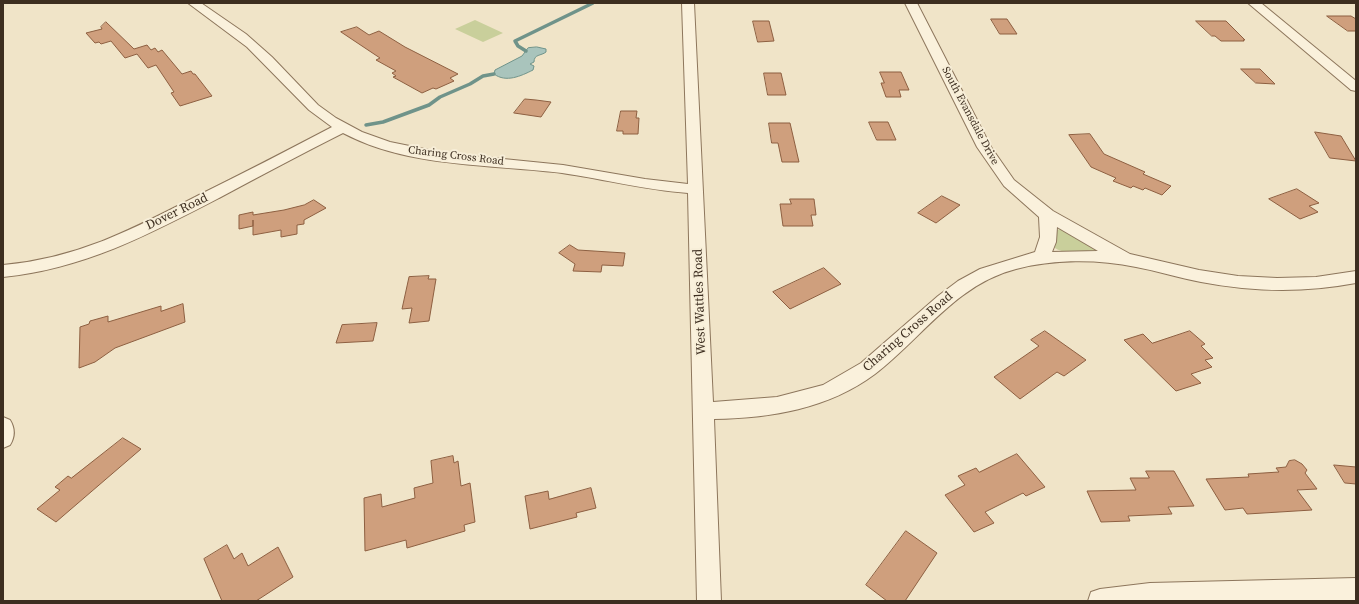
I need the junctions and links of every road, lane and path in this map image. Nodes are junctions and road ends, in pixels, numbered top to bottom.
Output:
1 (194, 3) edge
2 (688, 3) edge
3 (911, 3) edge
4 (1254, 3) edge
5 (1356, 87) edge
6 (342, 128) junction
7 (694, 189) junction
8 (1047, 216) junction
9 (1041, 257) junction
10 (1126, 260) junction
11 (3, 271) edge
12 (1356, 277) edge
13 (704, 411) junction
14 (3, 426) edge
15 (3, 439) edge
16 (1356, 590) edge
17 (709, 601) edge
18 (1100, 601) edge

1 - 6 street, Charing Cross Road
2 - 7 street, West Wattles Road
3 - 8 street, South Evansdale Drive
4 - 5 street
6 - 7 street, Charing Cross Road
6 - 11 street, Dover Road
7 - 13 street, West Wattles Road
8 - 9 street
8 - 10 street, Charing Cross Road
9 - 10 street, Charing Cross Road
9 - 13 street, Charing Cross Road
10 - 12 street, Charing Cross Road
13 - 17 street, West Wattles Road
14 - 15 street
16 - 18 street

